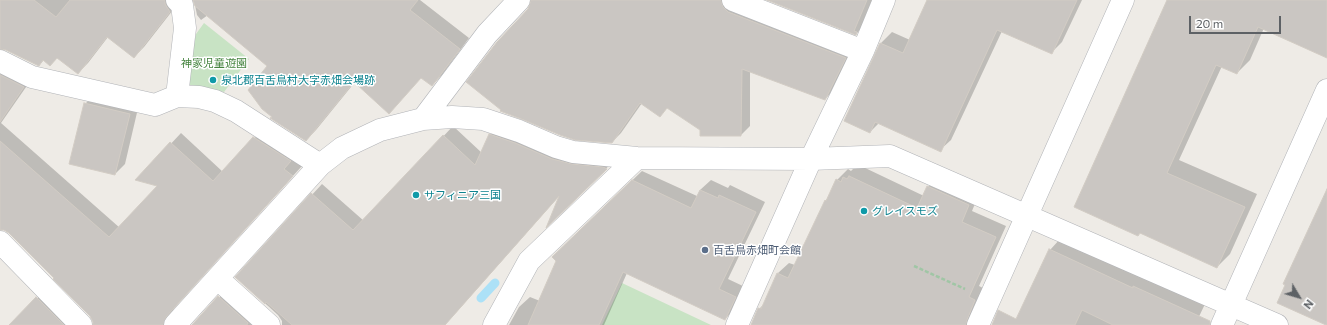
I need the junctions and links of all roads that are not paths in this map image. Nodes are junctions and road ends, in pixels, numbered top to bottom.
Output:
1 (177, 0) edge
2 (519, 0) edge
3 (733, 0) edge
4 (884, 0) edge
5 (1123, 0) edge
6 (863, 51) junction
7 (0, 62) edge
8 (1327, 90) edge
9 (177, 96) junction
10 (423, 119) junction
11 (637, 158) junction
12 (811, 159) junction
13 (320, 165) junction
14 (1026, 216) junction
15 (0, 242) edge
16 (218, 279) junction
17 (1231, 305) junction
18 (81, 325) edge
19 (175, 325) edge
20 (269, 325) edge
21 (494, 325) edge
22 (736, 325) edge
23 (978, 325) edge
24 (1222, 325) edge
25 (1277, 325) edge

1 - 9 street
2 - 10 street
3 - 6 street
4 - 6 street
5 - 14 street
6 - 12 street
7 - 9 street
8 - 17 street
9 - 13 street
10 - 11 street
10 - 13 street
11 - 12 street
11 - 21 street
12 - 14 street
12 - 22 street
13 - 16 street
14 - 17 street
14 - 23 street
15 - 18 street
16 - 19 street
16 - 20 street
17 - 24 street
17 - 25 street

